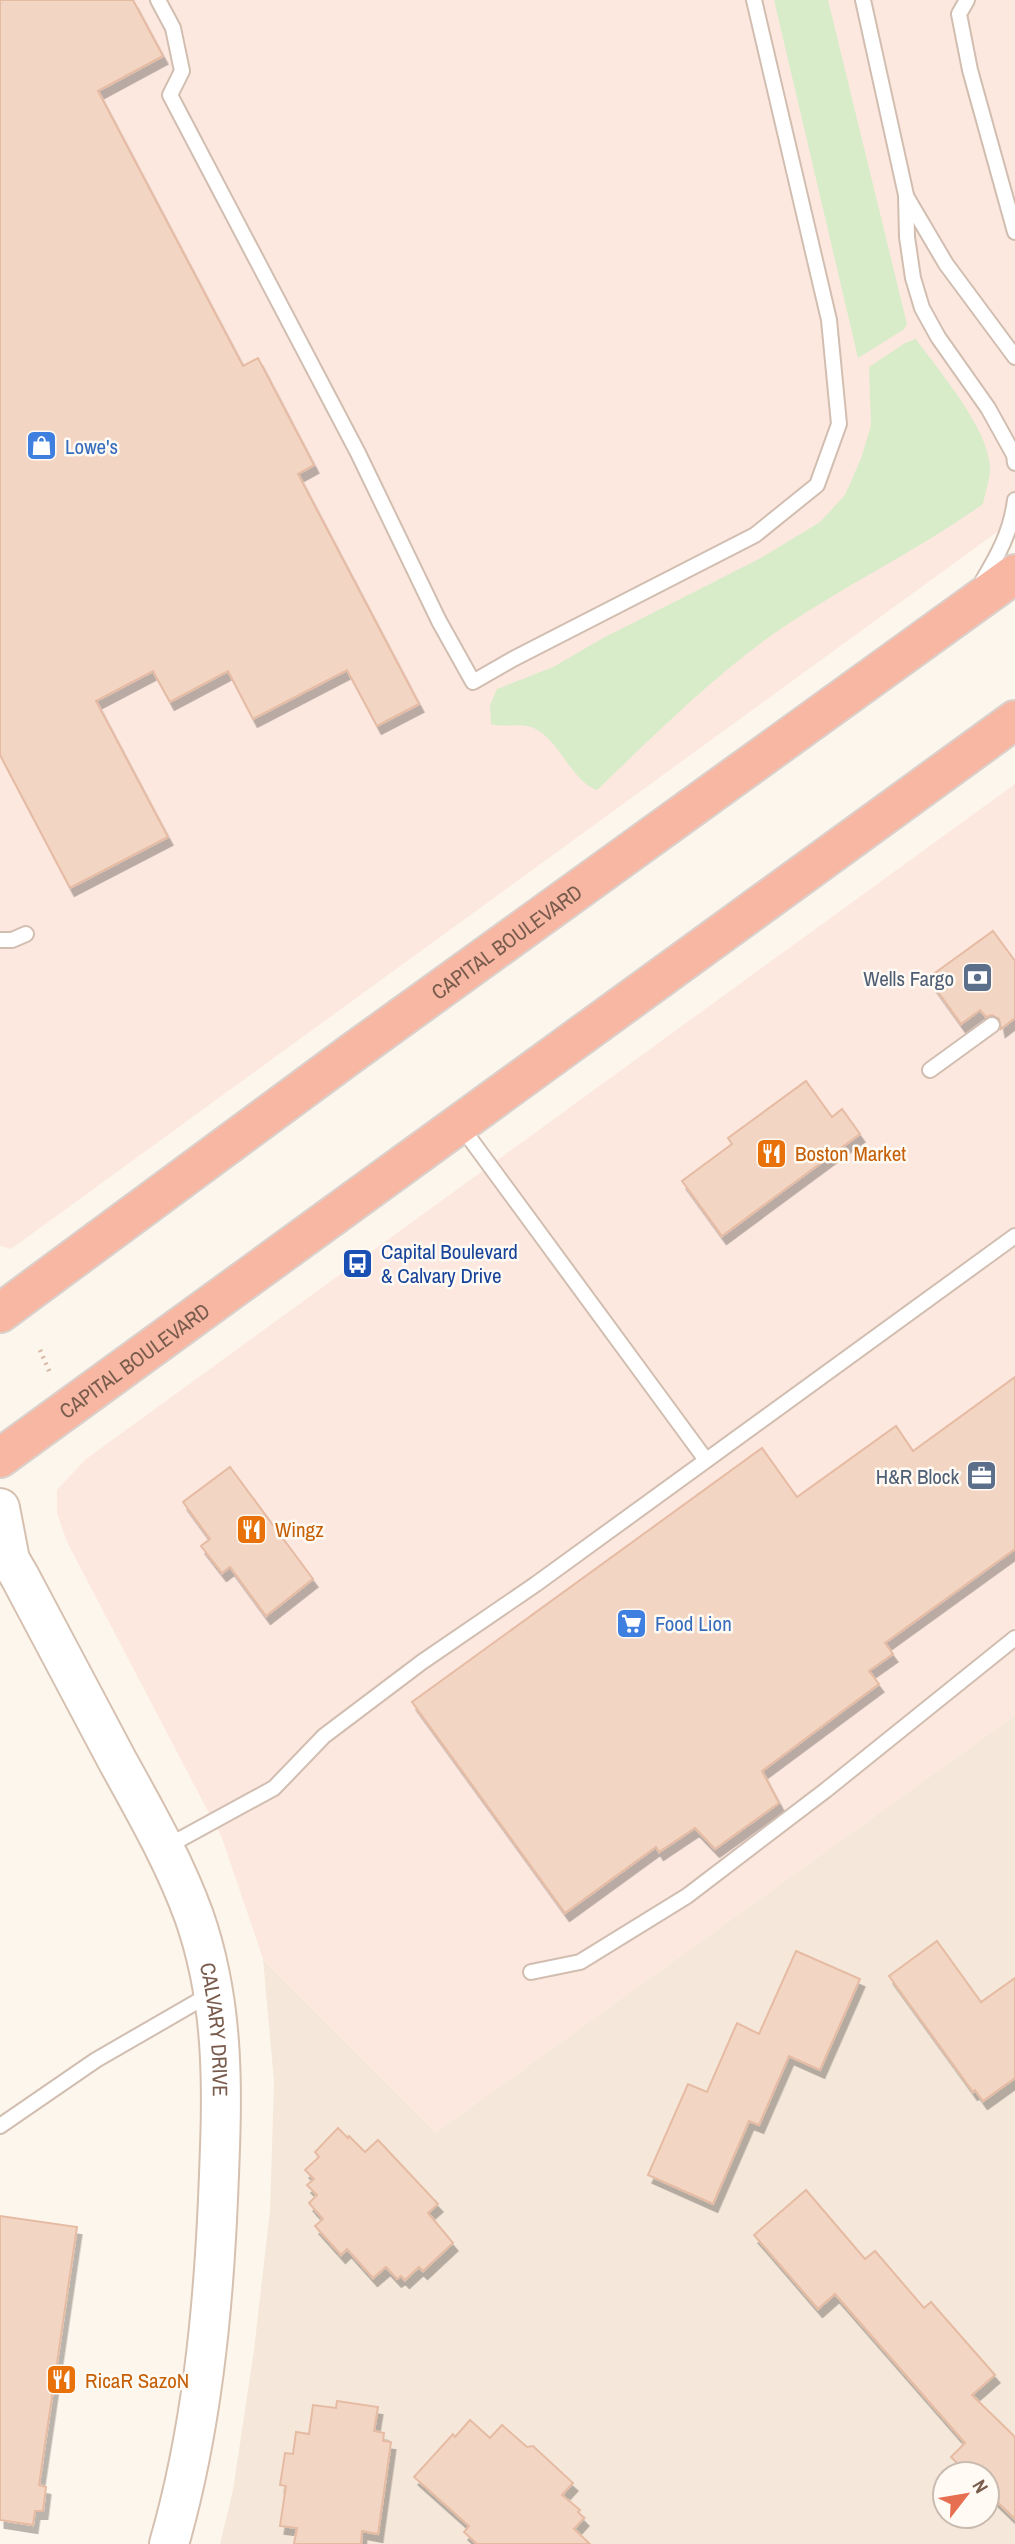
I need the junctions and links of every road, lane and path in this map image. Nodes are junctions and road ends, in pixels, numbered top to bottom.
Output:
1 (159, 0) edge
2 (754, 0) edge
3 (863, 0) edge
4 (967, 0) edge
5 (906, 195) junction
6 (1015, 232) edge
7 (1015, 358) edge
8 (1015, 463) edge
9 (1015, 500) edge
10 (1015, 574) edge
11 (966, 610) junction
12 (1015, 720) edge
13 (26, 934) dead end
14 (0, 940) edge
15 (992, 1025) dead end
16 (930, 1070) dead end
17 (460, 1125) junction
18 (1015, 1236) edge
19 (0, 1313) edge
20 (40, 1350) dead end
21 (50, 1373) dead end
22 (0, 1458) edge
23 (706, 1460) junction
24 (0, 1508) edge
25 (5, 1554) edge
26 (1015, 1638) edge
27 (166, 1847) junction
28 (531, 1972) dead end
29 (213, 1992) junction
30 (0, 2126) edge
31 (169, 2544) edge

1 - 2 lane
3 - 5 lane
4 - 6 lane
5 - 7 lane
5 - 8 lane
9 - 11 lane
10 - 11 highway, CAPITAL BOULEVARD
11 - 19 highway, CAPITAL BOULEVARD
12 - 17 highway, CAPITAL BOULEVARD
13 - 14 lane
15 - 16 lane
17 - 22 highway, CAPITAL BOULEVARD
17 - 23 lane
18 - 23 lane
20 - 21 path
23 - 27 lane
24 - 25 street, CALVARY DRIVE
25 - 27 street, CALVARY DRIVE
26 - 28 lane
27 - 29 street, CALVARY DRIVE
29 - 30 lane
29 - 31 street, CALVARY DRIVE

